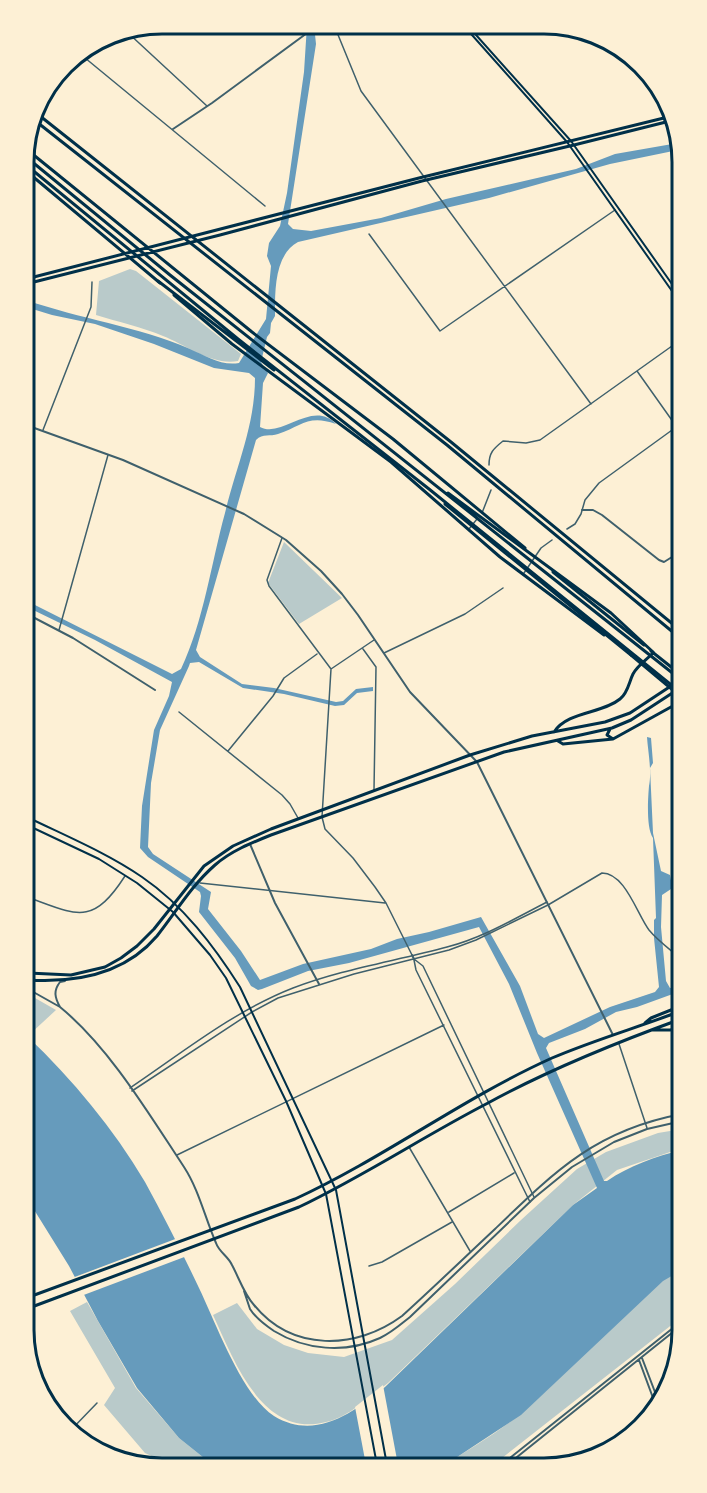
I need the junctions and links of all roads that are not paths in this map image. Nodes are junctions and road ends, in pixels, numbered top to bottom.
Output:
1 (306, 34) edge
2 (338, 34) edge
3 (471, 34) edge
4 (475, 34) edge
5 (134, 38) edge
6 (87, 59) edge
7 (208, 106) junction
8 (42, 118) edge
9 (665, 120) edge
10 (665, 120) edge
11 (40, 125) edge
12 (173, 129) junction
13 (569, 142) junction
14 (572, 146) junction
15 (35, 156) edge
16 (35, 164) edge
17 (35, 172) edge
18 (35, 178) edge
19 (426, 178) junction
20 (378, 190) junction
21 (265, 206) dead end
22 (616, 209) junction
23 (369, 234) dead end
24 (51, 275) junction
25 (35, 278) edge
26 (35, 281) edge
27 (92, 282) dead end
28 (158, 282) junction
29 (505, 285) junction
30 (672, 285) edge
31 (672, 291) edge
32 (672, 346) edge
33 (637, 371) junction
34 (591, 404) junction
35 (329, 410) junction
36 (672, 418) edge
37 (35, 428) edge
38 (672, 430) edge
39 (43, 431) junction
40 (108, 455) junction
41 (489, 465) dead end
42 (429, 480) junction
43 (429, 489) junction
44 (491, 490) dead end
45 (582, 510) junction
46 (483, 512) junction
47 (468, 529) junction
48 (567, 530) dead end
49 (283, 537) junction
50 (552, 540) dead end
51 (535, 557) junction
52 (672, 557) edge
53 (523, 574) junction
54 (502, 588) dead end
55 (35, 618) edge
56 (672, 623) edge
57 (59, 629) junction
58 (672, 631) edge
59 (375, 639) junction
60 (362, 648) junction
61 (653, 652) junction
62 (384, 653) junction
63 (318, 654) junction
64 (631, 655) junction
65 (642, 664) junction
66 (672, 667) edge
67 (331, 669) junction
68 (672, 674) edge
69 (672, 685) edge
70 (672, 686) edge
71 (672, 686) edge
72 (155, 690) dead end
73 (672, 696) edge
74 (672, 706) edge
75 (179, 712) dead end
76 (567, 722) junction
77 (612, 728) junction
78 (569, 730) junction
79 (554, 732) junction
80 (613, 739) junction
81 (556, 740) junction
82 (227, 751) junction
83 (470, 755) junction
84 (477, 762) junction
85 (374, 790) junction
86 (322, 810) junction
87 (321, 816) junction
88 (298, 819) junction
89 (34, 821) edge
90 (34, 829) edge
91 (250, 844) junction
92 (125, 875) junction
93 (197, 883) junction
94 (270, 892) junction
95 (34, 900) edge
96 (174, 903) junction
97 (386, 903) junction
98 (548, 903) junction
99 (178, 906) junction
100 (170, 909) junction
101 (173, 912) junction
102 (491, 932) junction
103 (672, 951) edge
104 (414, 957) junction
105 (34, 973) edge
106 (70, 979) junction
107 (317, 979) junction
108 (34, 980) edge
109 (319, 984) junction
110 (34, 993) edge
111 (60, 1007) junction
112 (250, 1008) junction
113 (243, 1012) junction
114 (252, 1012) junction
115 (672, 1013) edge
116 (245, 1017) junction
117 (672, 1022) edge
118 (444, 1025) junction
119 (651, 1030) junction
120 (672, 1030) edge
121 (613, 1035) junction
122 (618, 1043) junction
123 (131, 1090) junction
124 (483, 1094) junction
125 (478, 1097) junction
126 (293, 1098) junction
127 (286, 1101) junction
128 (488, 1103) junction
129 (482, 1106) junction
130 (672, 1116) edge
131 (645, 1122) junction
132 (672, 1123) edge
133 (647, 1129) junction
134 (409, 1147) junction
135 (176, 1155) junction
136 (515, 1172) junction
137 (332, 1182) junction
138 (323, 1186) junction
139 (336, 1190) junction
140 (326, 1194) junction
141 (532, 1194) junction
142 (528, 1198) junction
143 (534, 1198) junction
144 (530, 1202) junction
145 (448, 1213) junction
146 (453, 1221) junction
147 (471, 1252) junction
148 (369, 1266) dead end
149 (241, 1283) junction
150 (34, 1295) edge
151 (34, 1306) edge
152 (672, 1326) edge
153 (672, 1333) edge
154 (638, 1354) junction
155 (640, 1358) junction
156 (655, 1394) edge
157 (653, 1398) edge
158 (98, 1403) dead end
159 (76, 1424) edge
160 (376, 1458) edge
161 (386, 1458) edge
162 (510, 1458) edge
163 (516, 1458) edge

1 - 7 street
2 - 19 street
3 - 13 main road
4 - 13 main road
5 - 7 street
6 - 12 street
7 - 12 street
8 - 56 main road
9 - 13 main road
10 - 14 main road
11 - 58 main road
12 - 21 street
13 - 14 main road
13 - 19 main road
14 - 19 main road
14 - 22 main road
14 - 22 main road
15 - 46 main road
16 - 42 main road
17 - 35 main road
18 - 28 main road
19 - 20 main road
19 - 20 main road
19 - 29 street
20 - 24 main road
22 - 29 street
22 - 30 main road
22 - 31 main road
23 - 29 street
24 - 25 main road
24 - 26 main road
27 - 39 street
28 - 35 main road
28 - 47 main road
29 - 34 street
32 - 33 street
33 - 34 street
33 - 36 street
34 - 41 street
35 - 43 main road
37 - 39 street
38 - 45 street
39 - 40 street
40 - 49 street
40 - 57 street
42 - 61 main road
42 - 68 main road
43 - 64 main road
43 - 70 main road
44 - 46 street
45 - 48 street
45 - 52 street
46 - 47 street
46 - 51 main road
47 - 53 main road
49 - 59 street
49 - 63 street
50 - 51 street
51 - 53 street
51 - 61 main road
53 - 64 main road
54 - 62 street
55 - 57 street
57 - 72 street
59 - 60 street
59 - 62 street
60 - 67 street
60 - 85 street
61 - 65 main road
61 - 66 main road
62 - 83 street
63 - 67 street
63 - 82 street
64 - 65 main road
65 - 71 main road
65 - 76 main road
67 - 86 street
69 - 78 main road
73 - 77 main road
74 - 80 main road
75 - 82 street
76 - 78 main road
76 - 79 main road
77 - 80 main road
77 - 81 main road
78 - 79 main road
79 - 83 main road
80 - 81 main road
81 - 84 main road
82 - 88 street
83 - 84 street
83 - 85 main road
84 - 87 main road
84 - 98 street
85 - 86 main road
86 - 87 street
86 - 88 main road
87 - 91 main road
87 - 97 street
88 - 96 main road
89 - 96 main road
90 - 92 main road
91 - 93 main road
91 - 94 street
92 - 95 street
92 - 100 main road
93 - 94 street
93 - 99 main road
94 - 97 street
94 - 107 street
96 - 99 main road
96 - 100 main road
97 - 104 street
98 - 102 street
98 - 103 street
98 - 121 street
99 - 101 main road
99 - 112 main road
100 - 101 main road
100 - 105 main road
101 - 106 main road
101 - 113 main road
102 - 104 street
102 - 104 street
104 - 107 street
104 - 109 street
104 - 118 street
104 - 124 street
106 - 108 main road
106 - 111 street
107 - 109 street
107 - 112 street
109 - 114 street
110 - 111 street
111 - 123 street
112 - 113 street
112 - 114 main road
113 - 116 main road
113 - 123 street
114 - 116 street
114 - 126 main road
115 - 121 main road
116 - 123 street
116 - 127 main road
117 - 119 main road
118 - 125 street
118 - 126 street
119 - 120 main road
119 - 122 main road
121 - 124 main road
122 - 128 main road
122 - 131 street
123 - 135 street
124 - 125 main road
124 - 128 street
125 - 129 street
125 - 137 main road
126 - 127 street
126 - 137 main road
127 - 135 street
127 - 138 main road
128 - 129 main road
128 - 141 street
129 - 134 main road
129 - 136 street
130 - 131 street
131 - 133 street
131 - 141 street
132 - 133 street
133 - 143 street
134 - 139 main road
134 - 145 street
135 - 149 street
136 - 142 street
136 - 145 street
137 - 138 main road
137 - 139 main road
138 - 140 main road
138 - 150 main road
139 - 140 main road
139 - 161 main road
140 - 151 main road
140 - 160 main road
141 - 142 street
141 - 143 street
142 - 144 street
142 - 147 street
143 - 144 street
144 - 149 street
145 - 146 street
146 - 147 street
146 - 148 street
147 - 149 street
152 - 154 street
153 - 155 street
154 - 155 street
154 - 162 street
155 - 156 street
155 - 157 street
155 - 163 street
158 - 159 street

